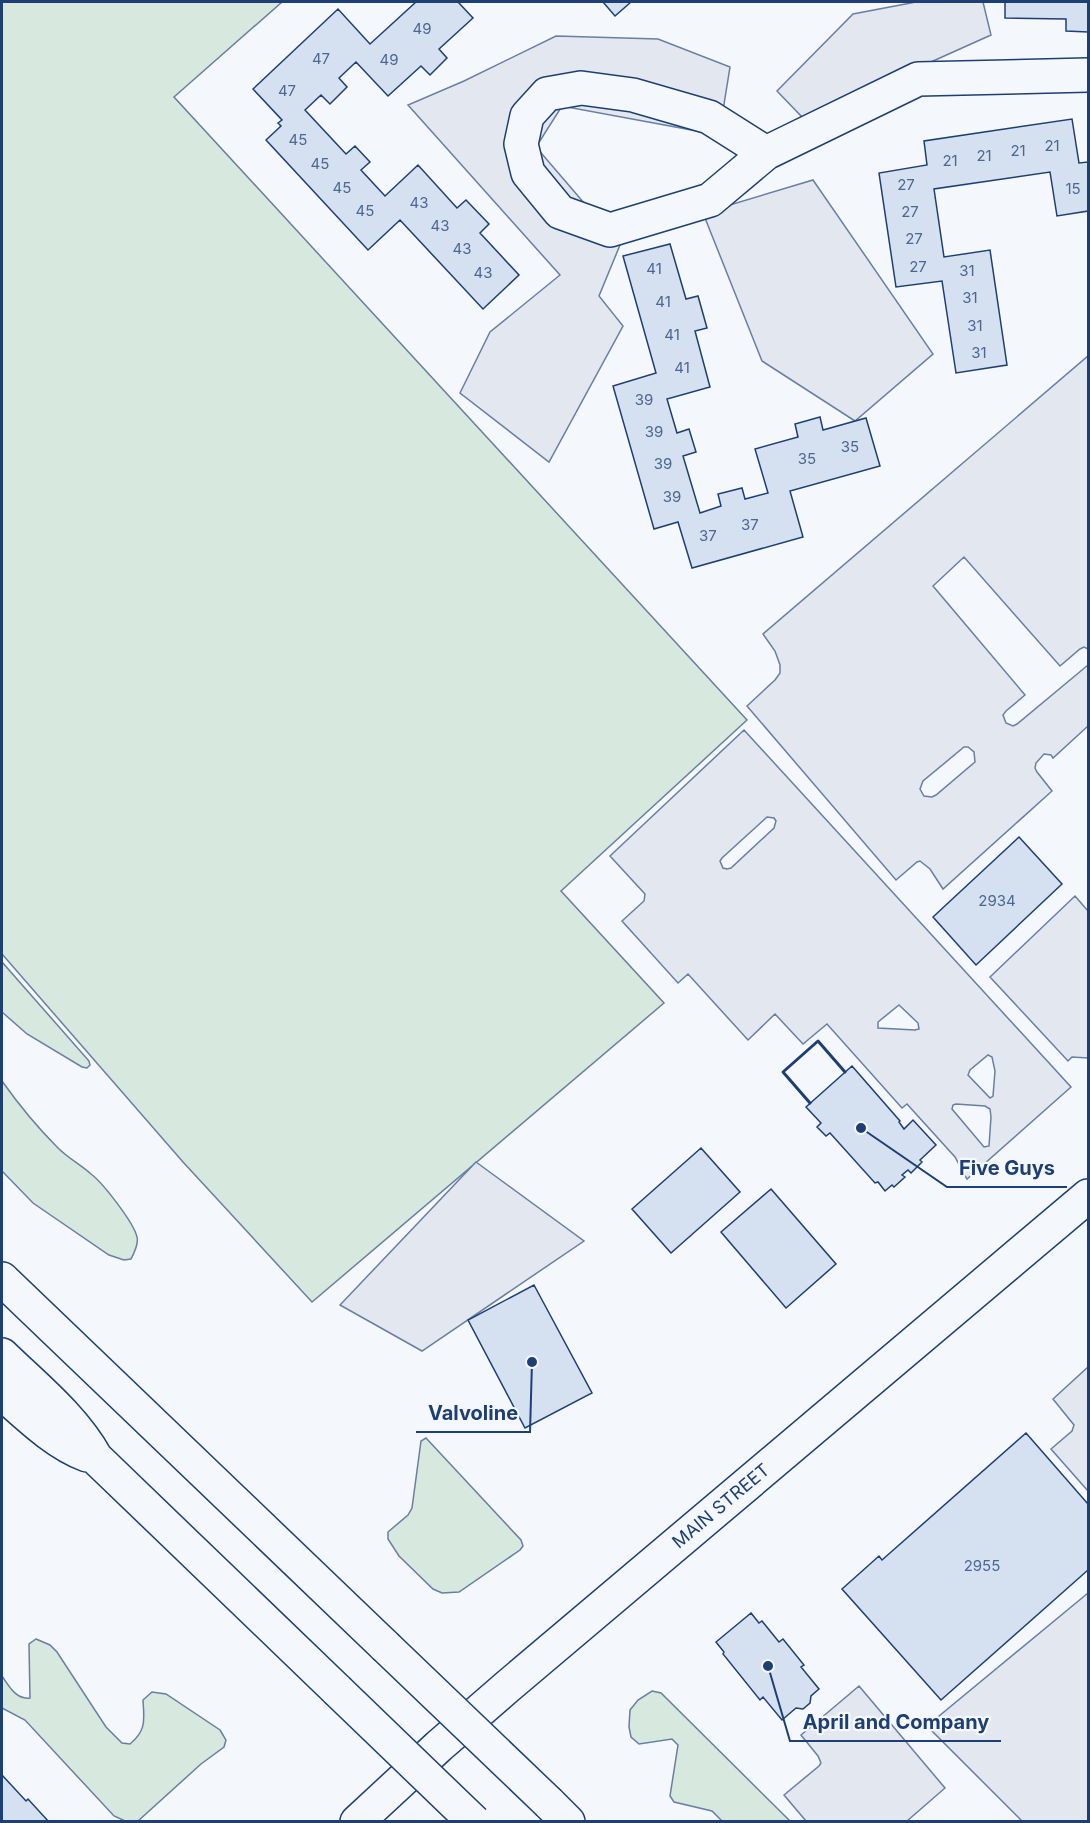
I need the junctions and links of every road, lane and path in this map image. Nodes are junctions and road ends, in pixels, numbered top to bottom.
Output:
1 (1089, 75) edge
2 (766, 153) junction
3 (1089, 1196) edge
4 (2, 1279) edge
5 (2, 1355) edge
6 (2, 1393) edge
7 (96, 1458) junction
8 (558, 1812) edge
9 (357, 1821) edge
10 (474, 1821) edge

1 - 2 main road
2 - 2 main road
3 - 9 main road, MAIN STREET
4 - 8 main road, bridge
5 - 7 main road
6 - 7 main road
7 - 10 main road, bridge

